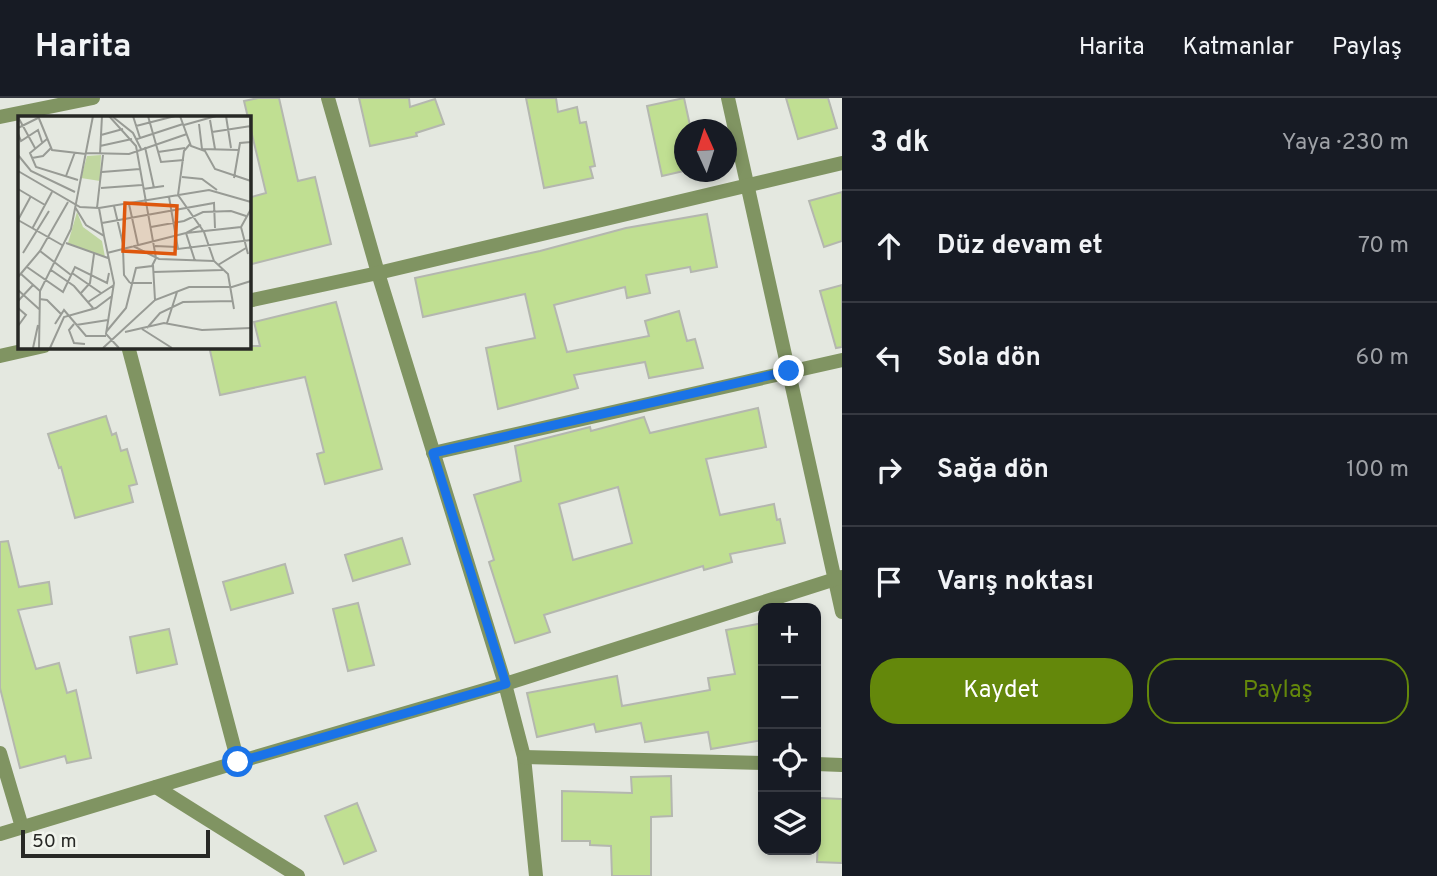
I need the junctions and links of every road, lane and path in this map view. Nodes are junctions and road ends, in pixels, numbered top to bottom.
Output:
1 (93, 98) edge
2 (328, 98) edge
3 (728, 98) edge
4 (66, 111) edge
5 (0, 117) edge
6 (842, 163) edge
7 (747, 186) junction
8 (378, 273) junction
9 (250, 301) edge
10 (35, 348) edge
11 (129, 348) edge
12 (0, 356) edge
13 (842, 360) edge
14 (789, 371) junction
15 (433, 453) junction
16 (838, 578) edge
17 (842, 612) edge
18 (506, 684) junction
19 (0, 753) edge
20 (524, 757) junction
21 (238, 762) junction
22 (758, 763) edge
23 (821, 764) edge
24 (842, 765) edge
25 (156, 787) junction
26 (22, 827) junction
27 (0, 834) edge
28 (298, 876) edge
29 (536, 876) edge

1 - 4 street
2 - 8 street
3 - 7 street
4 - 5 street
6 - 7 street
7 - 8 street
7 - 14 street
8 - 9 street
8 - 15 street
10 - 12 street
11 - 21 street
13 - 14 street
14 - 15 street
14 - 16 street
15 - 18 street
16 - 17 street
16 - 18 street
18 - 20 street
18 - 21 street
19 - 26 street
20 - 22 street
20 - 29 street
21 - 25 street
23 - 24 street
25 - 26 street
25 - 28 street
26 - 27 street

